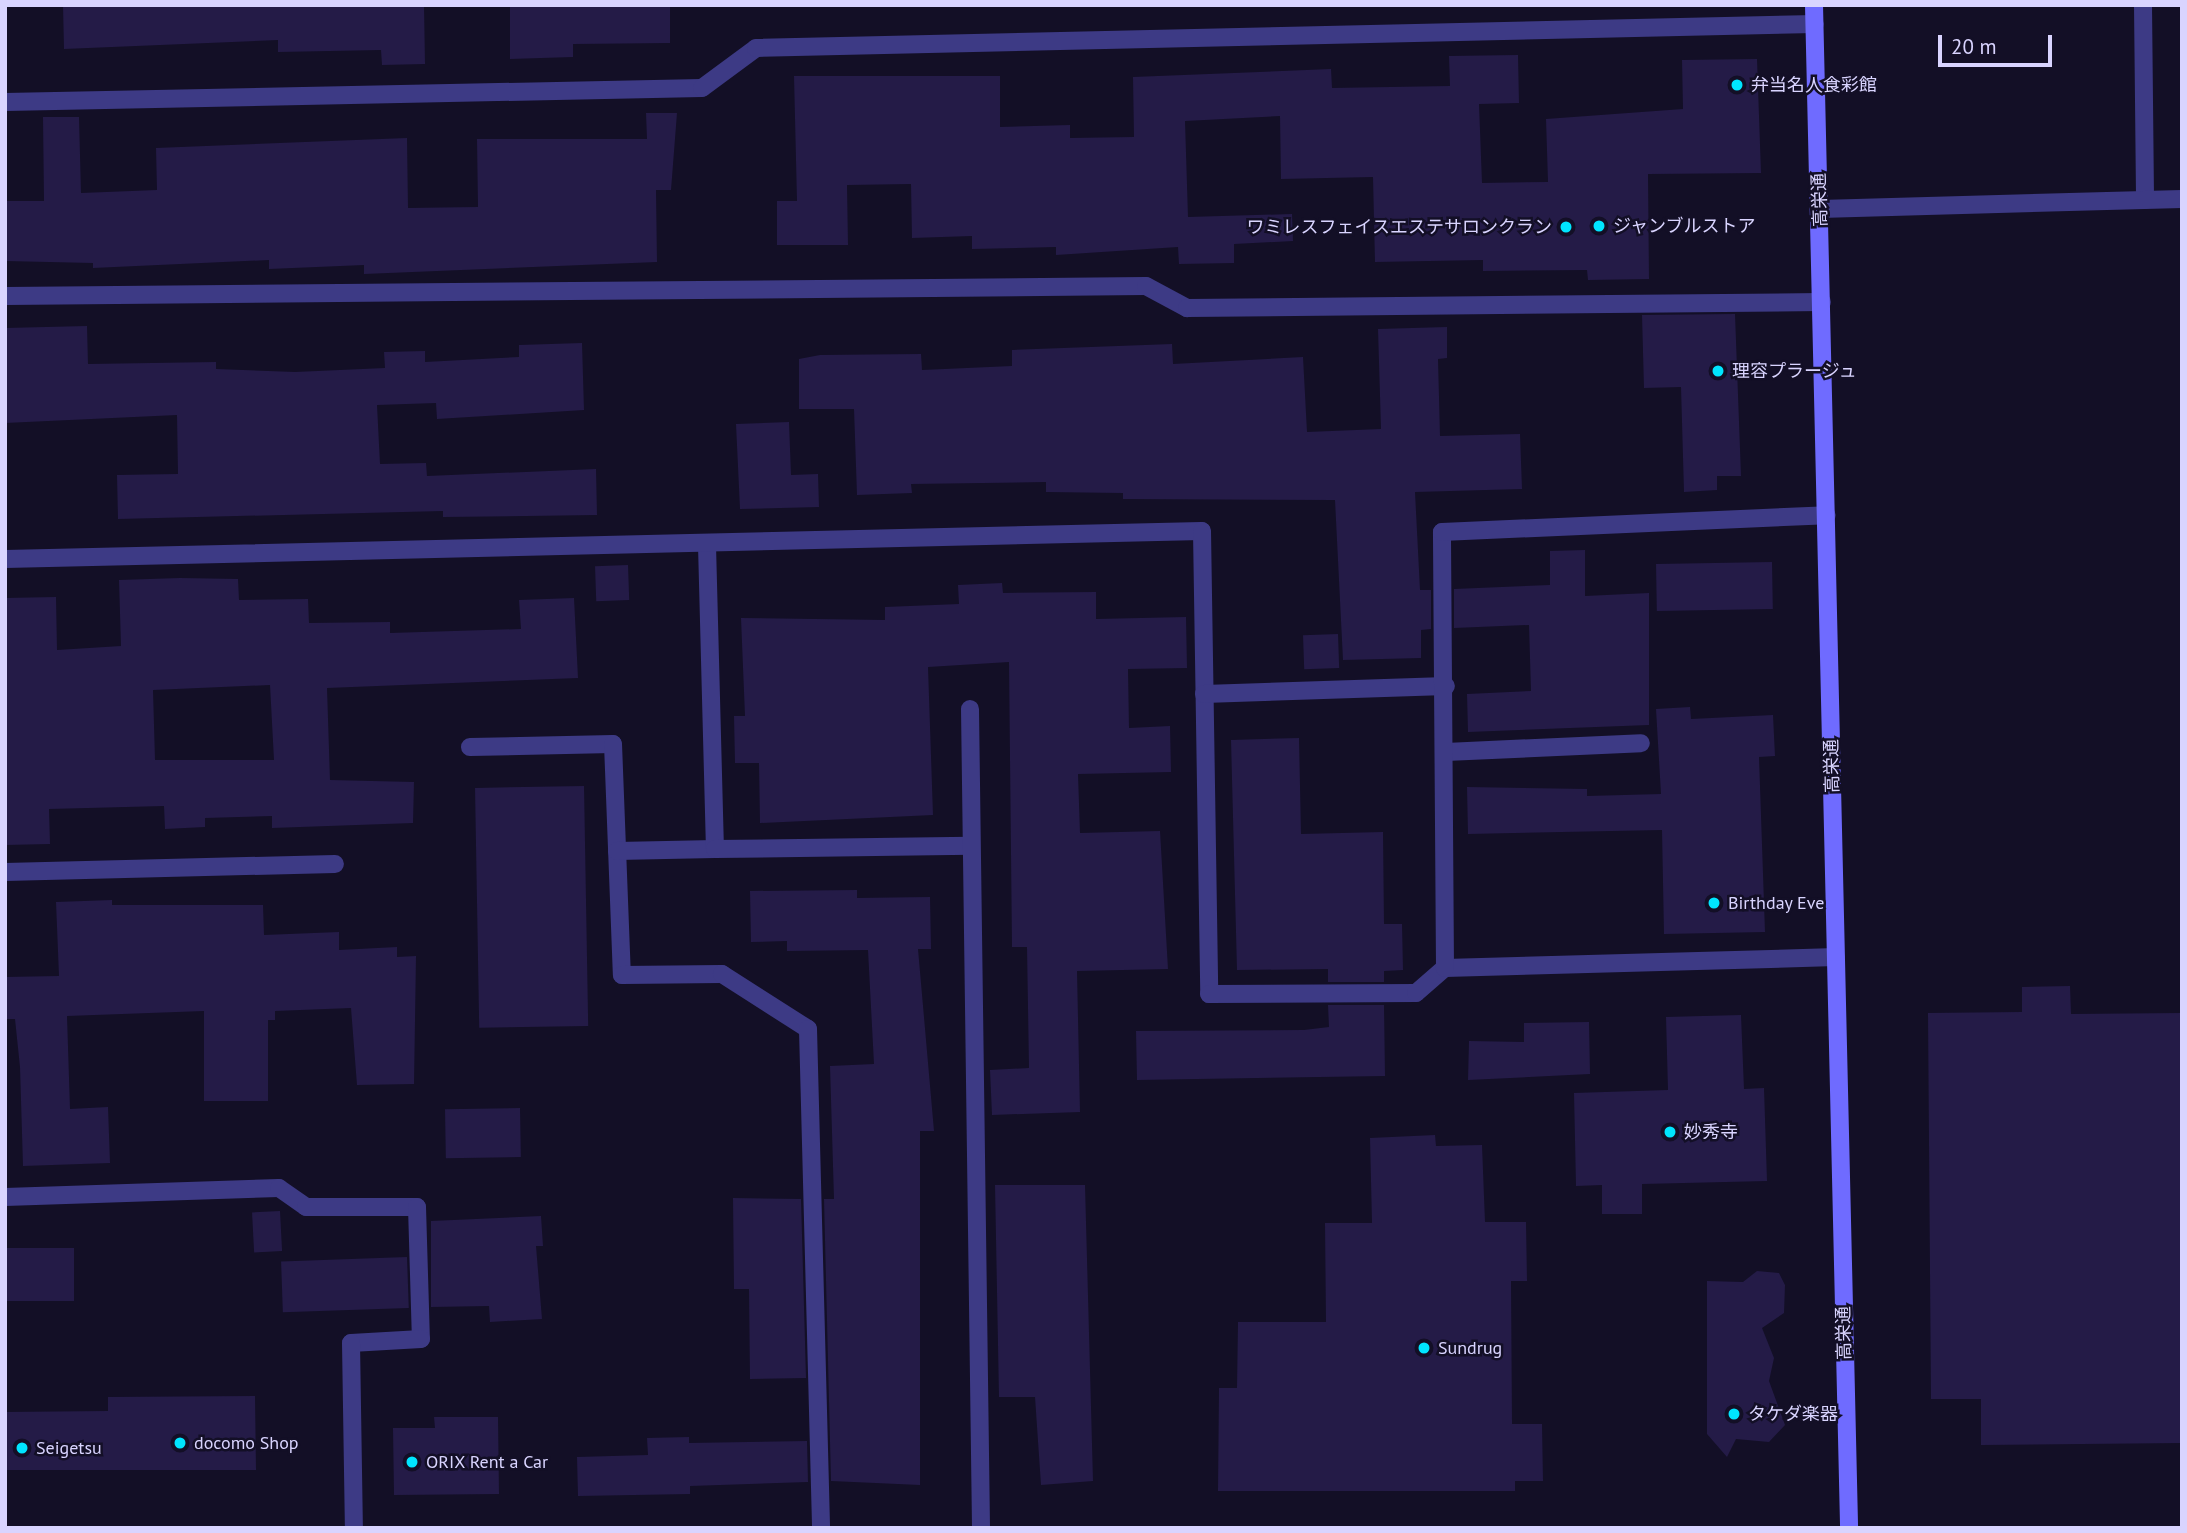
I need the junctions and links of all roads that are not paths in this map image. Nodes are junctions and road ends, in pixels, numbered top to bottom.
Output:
1 (1814, 5) edge
2 (2143, 5) edge
3 (1815, 24) junction
4 (5, 102) edge
5 (2182, 199) edge
6 (2145, 200) junction
7 (1820, 209) junction
8 (5, 296) edge
9 (1822, 302) junction
10 (1827, 514) junction
11 (707, 545) junction
12 (5, 559) edge
13 (1446, 686) junction
14 (1204, 694) junction
15 (970, 709) dead end
16 (1641, 743) dead end
17 (470, 747) dead end
18 (1446, 752) junction
19 (971, 846) junction
20 (715, 849) junction
21 (617, 851) junction
22 (335, 864) dead end
23 (5, 872) edge
24 (1836, 957) junction
25 (1445, 968) junction
26 (5, 1197) edge
27 (354, 1528) edge
28 (821, 1528) edge
29 (981, 1528) edge
30 (1849, 1528) edge

1 - 3 street, 高栄通
2 - 6 street
3 - 4 street
3 - 7 street, 高栄通
5 - 6 street
6 - 7 street
7 - 9 street, 高栄通
8 - 9 street
9 - 10 street, 高栄通
10 - 13 street
10 - 24 street, 高栄通
11 - 12 street
11 - 14 street
11 - 20 street
13 - 14 street
13 - 18 street
14 - 25 street
15 - 19 street
16 - 18 street
17 - 21 street
18 - 25 street
19 - 20 street
19 - 29 street
20 - 21 street
21 - 28 street
22 - 23 street
24 - 25 street
24 - 30 street, 高栄通
26 - 27 street

